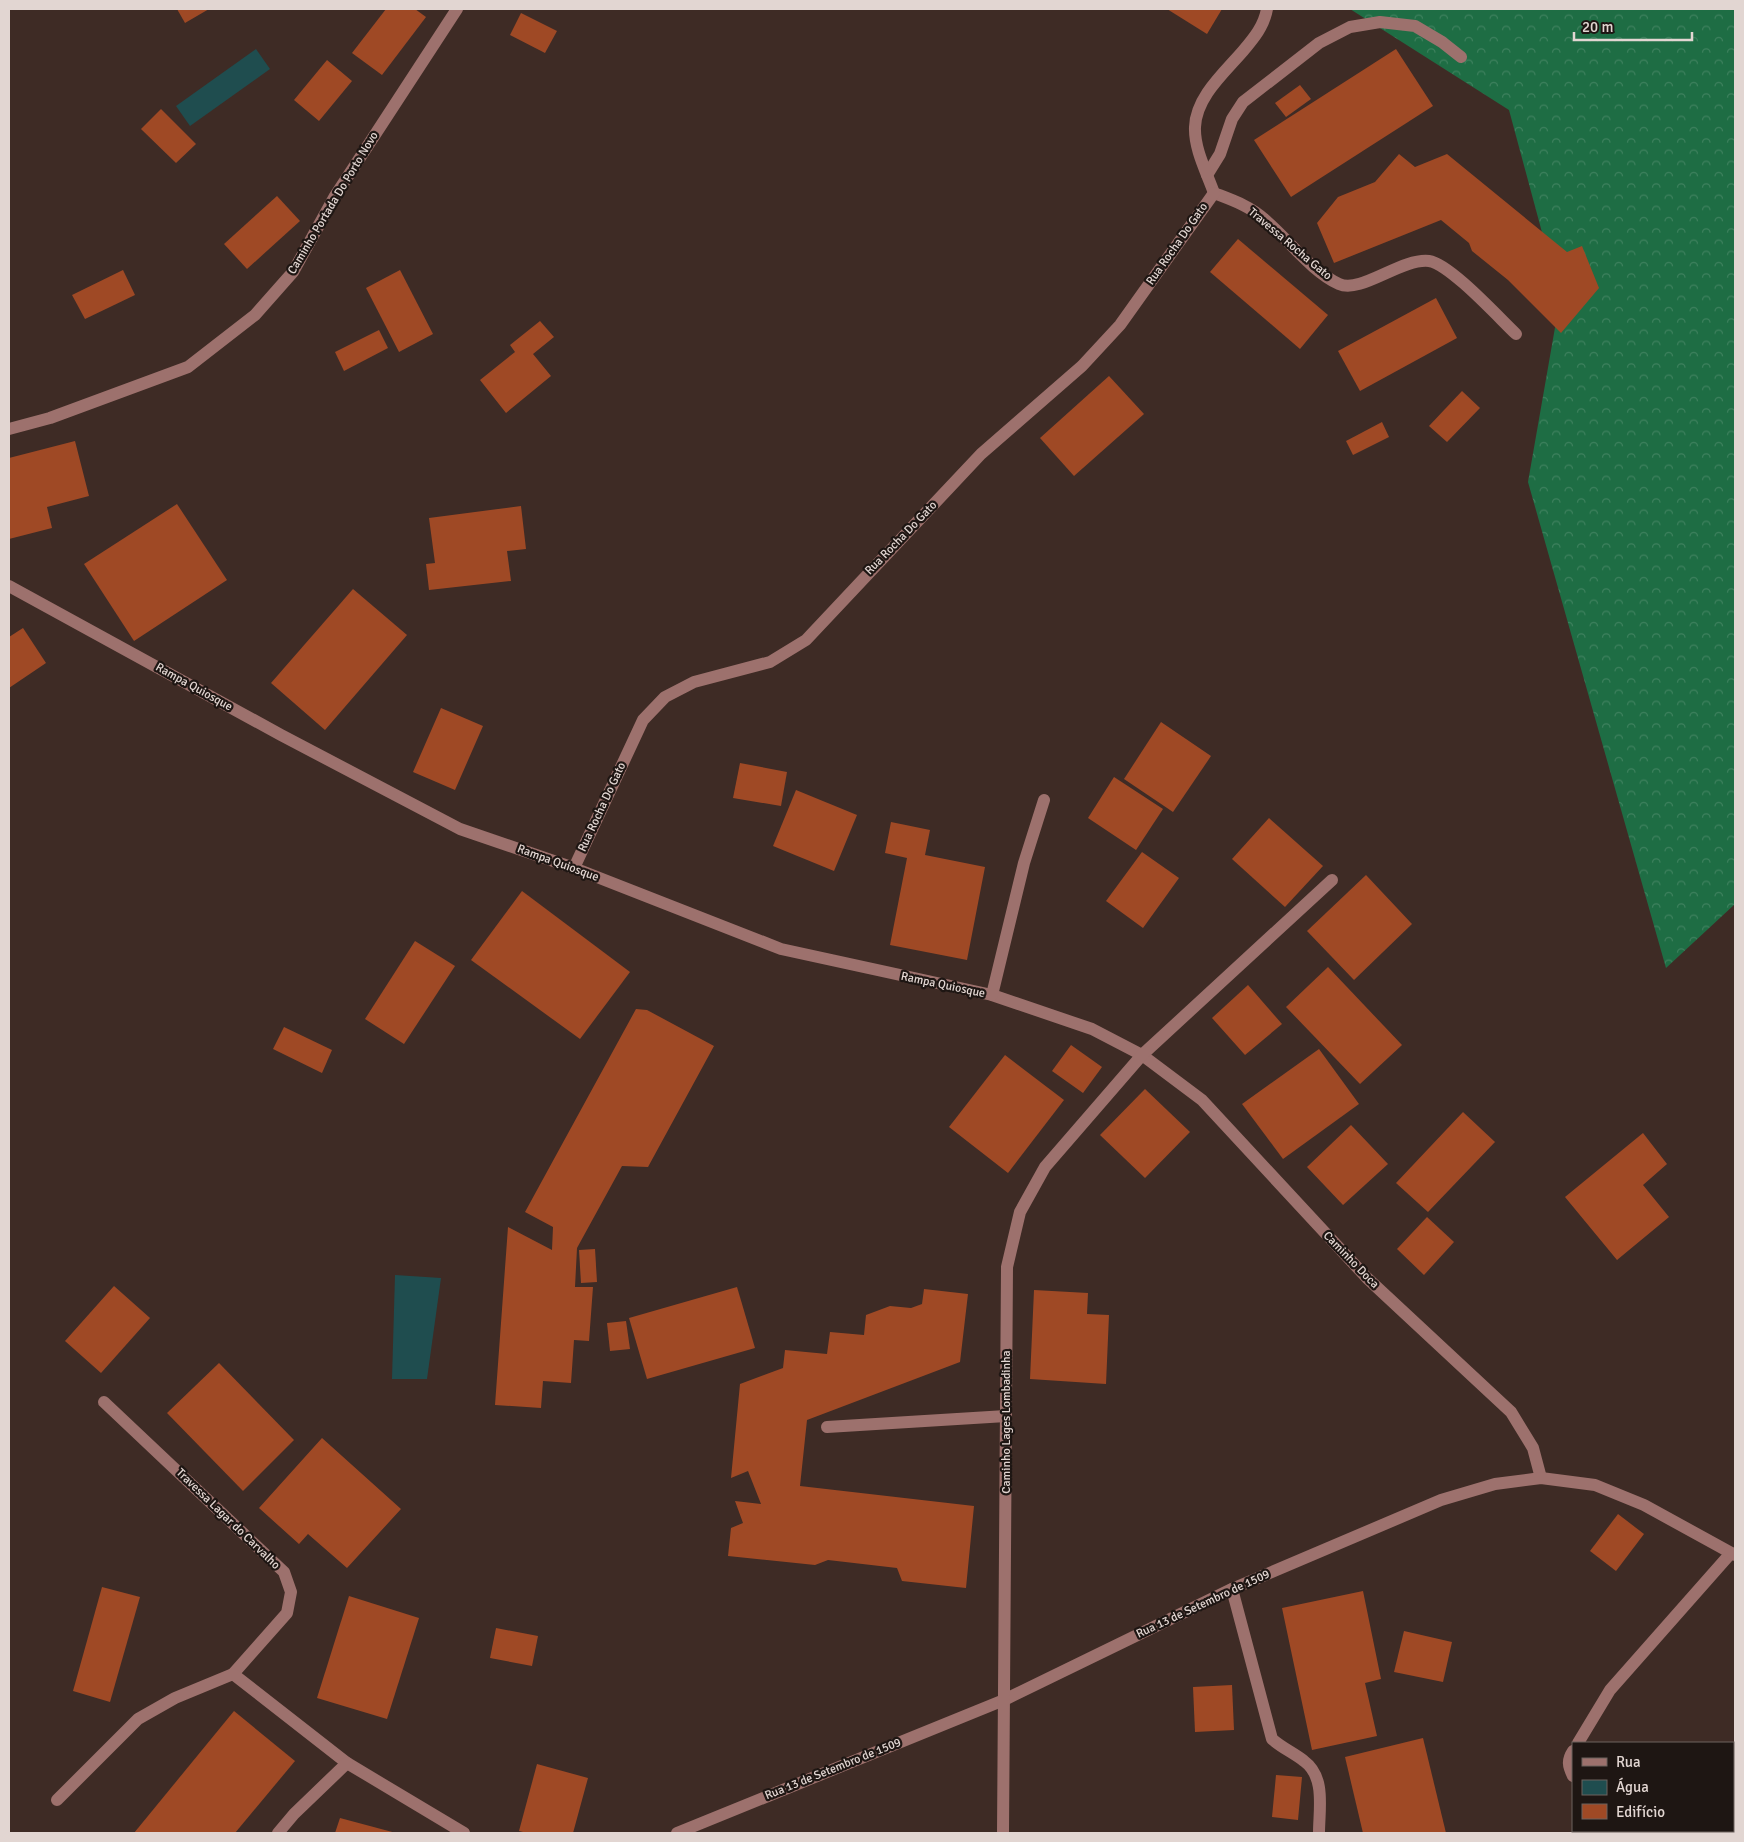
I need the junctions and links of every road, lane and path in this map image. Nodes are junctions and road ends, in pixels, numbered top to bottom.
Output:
1 (457, 9) edge
2 (1267, 9) edge
3 (1461, 57) dead end
4 (1207, 175) junction
5 (1214, 193) junction
6 (1516, 334) dead end
7 (9, 429) edge
8 (9, 586) edge
9 (1044, 800) dead end
10 (574, 868) junction
11 (1332, 880) dead end
12 (992, 995) junction
13 (1142, 1055) junction
14 (104, 1402) dead end
15 (1006, 1416) junction
16 (827, 1427) dead end
17 (1540, 1478) junction
18 (1733, 1554) edge
19 (1232, 1589) junction
20 (232, 1674) junction
21 (1004, 1700) junction
22 (1579, 1742) edge
23 (1572, 1752) edge
24 (347, 1763) junction
25 (1572, 1774) edge
26 (56, 1800) dead end
27 (278, 1833) edge
28 (464, 1833) edge
29 (677, 1833) edge
30 (1003, 1833) edge
31 (1319, 1833) edge

1 - 7 street, Caminho Portada Do Porto Novo
2 - 4 street, Rua Rocha Do Gato
3 - 4 street
4 - 5 street, Rua Rocha Do Gato
5 - 6 street, Travessa Rocha Gato
5 - 10 street, Rua Rocha Do Gato
8 - 10 street, Rampa Quiosque
9 - 12 street
10 - 12 street, Rampa Quiosque
11 - 13 street, Caminho Lages Lombadinha
12 - 13 street, Rampa Quiosque
13 - 15 street, Caminho Lages Lombadinha
13 - 17 street, Caminho Doca
14 - 20 street, Travessa Lagar do Carvalho
15 - 16 street
15 - 21 street, Caminho Lages Lombadinha
17 - 18 street, Rua 13 de Setembro de 1509
17 - 19 street, Rua 13 de Setembro de 1509
18 - 22 street
19 - 21 street, Rua 13 de Setembro de 1509
19 - 31 street
20 - 24 street
20 - 26 street, Travessa Lagar do Carvalho
21 - 29 street, Rua 13 de Setembro de 1509
21 - 30 street, Caminho Lages Lombadinha
23 - 25 street
24 - 27 street
24 - 28 street

